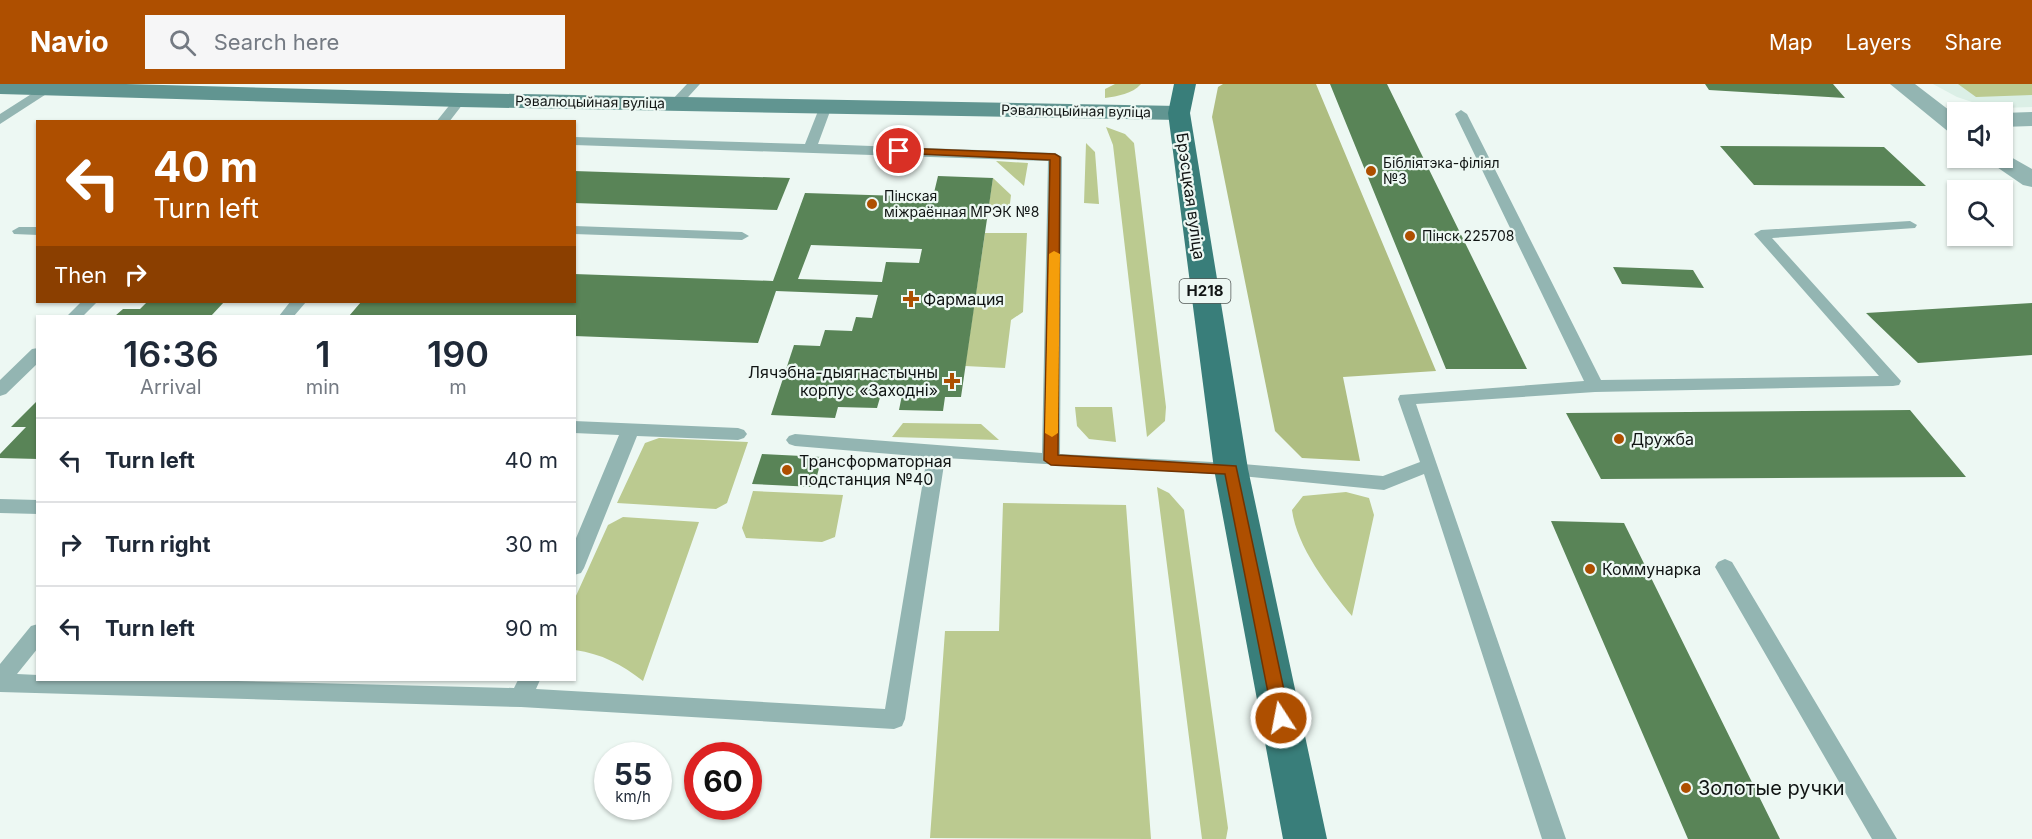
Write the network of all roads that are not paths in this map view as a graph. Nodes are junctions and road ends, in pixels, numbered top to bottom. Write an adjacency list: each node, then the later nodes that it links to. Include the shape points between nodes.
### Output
1 (694, 84): 8 (lane)
2 (1185, 84): 10 (main road, Брэсцкая вуліца / Н218)
3 (1901, 84): 12 (street)
4 (0, 87): 6 (street, Рэвалюцыйная вуліца)
5 (156, 87): 6 (street, Рэвалюцыйная вуліца); 7 (street, Рэвалюцыйная вуліца)
6 (47, 88): 14 (lane)
7 (460, 100): 8 (street, Рэвалюцыйная вуліца); 15 (lane)
8 (675, 104): 9 (street, Рэвалюцыйная вуліца)
9 (826, 106): 10 (street, Рэвалюцыйная вуліца); 18 (lane)
10 (1179, 113): 40 (main road, Брэсцкая вуліца / Н218)
11 (1461, 114): 31 (lane)
12 (1947, 119)
13 (2032, 119): 16 (street)
14 (0, 120)
15 (444, 120)
16 (2013, 120)
17 (576, 141): 18 (lane)
18 (810, 148): 38 (lane, via 1055,157)
19 (2013, 167): 20 (street)
20 (2032, 180)
21 (1910, 225): 31 (lane, via 1761,234 1893,381)
22 (576, 230): 25 (lane)
23 (19, 231): 24 (lane)
24 (36, 231)
25 (742, 236)
26 (88, 303): 28 (lane)
27 (297, 303): 29 (lane)
28 (75, 315)
29 (287, 315)
30 (36, 355): 32 (lane)
31 (1595, 386): 39 (lane, via 1406,399)
32 (0, 390)
33 (576, 427): 34 (lane)
34 (631, 428): 35 (lane); 43 (lane)
35 (738, 434)
36 (795, 440): 37 (lane)
37 (937, 451): 38 (lane); 47 (lane, via 894,719)
38 (1051, 460): 40 (lane)
39 (1430, 465): 40 (lane, via 1384,483); 49 (lane)
40 (1231, 469): 48 (main road, Брэсцкая вуліца / Н218)
41 (0, 506): 42 (lane)
42 (36, 507)
43 (576, 563)
44 (1725, 567): 50 (lane)
45 (36, 635): 46 (lane)
46 (0, 682): 47 (lane)
47 (525, 689)
48 (1305, 839)
49 (1554, 839)
50 (1885, 839)

